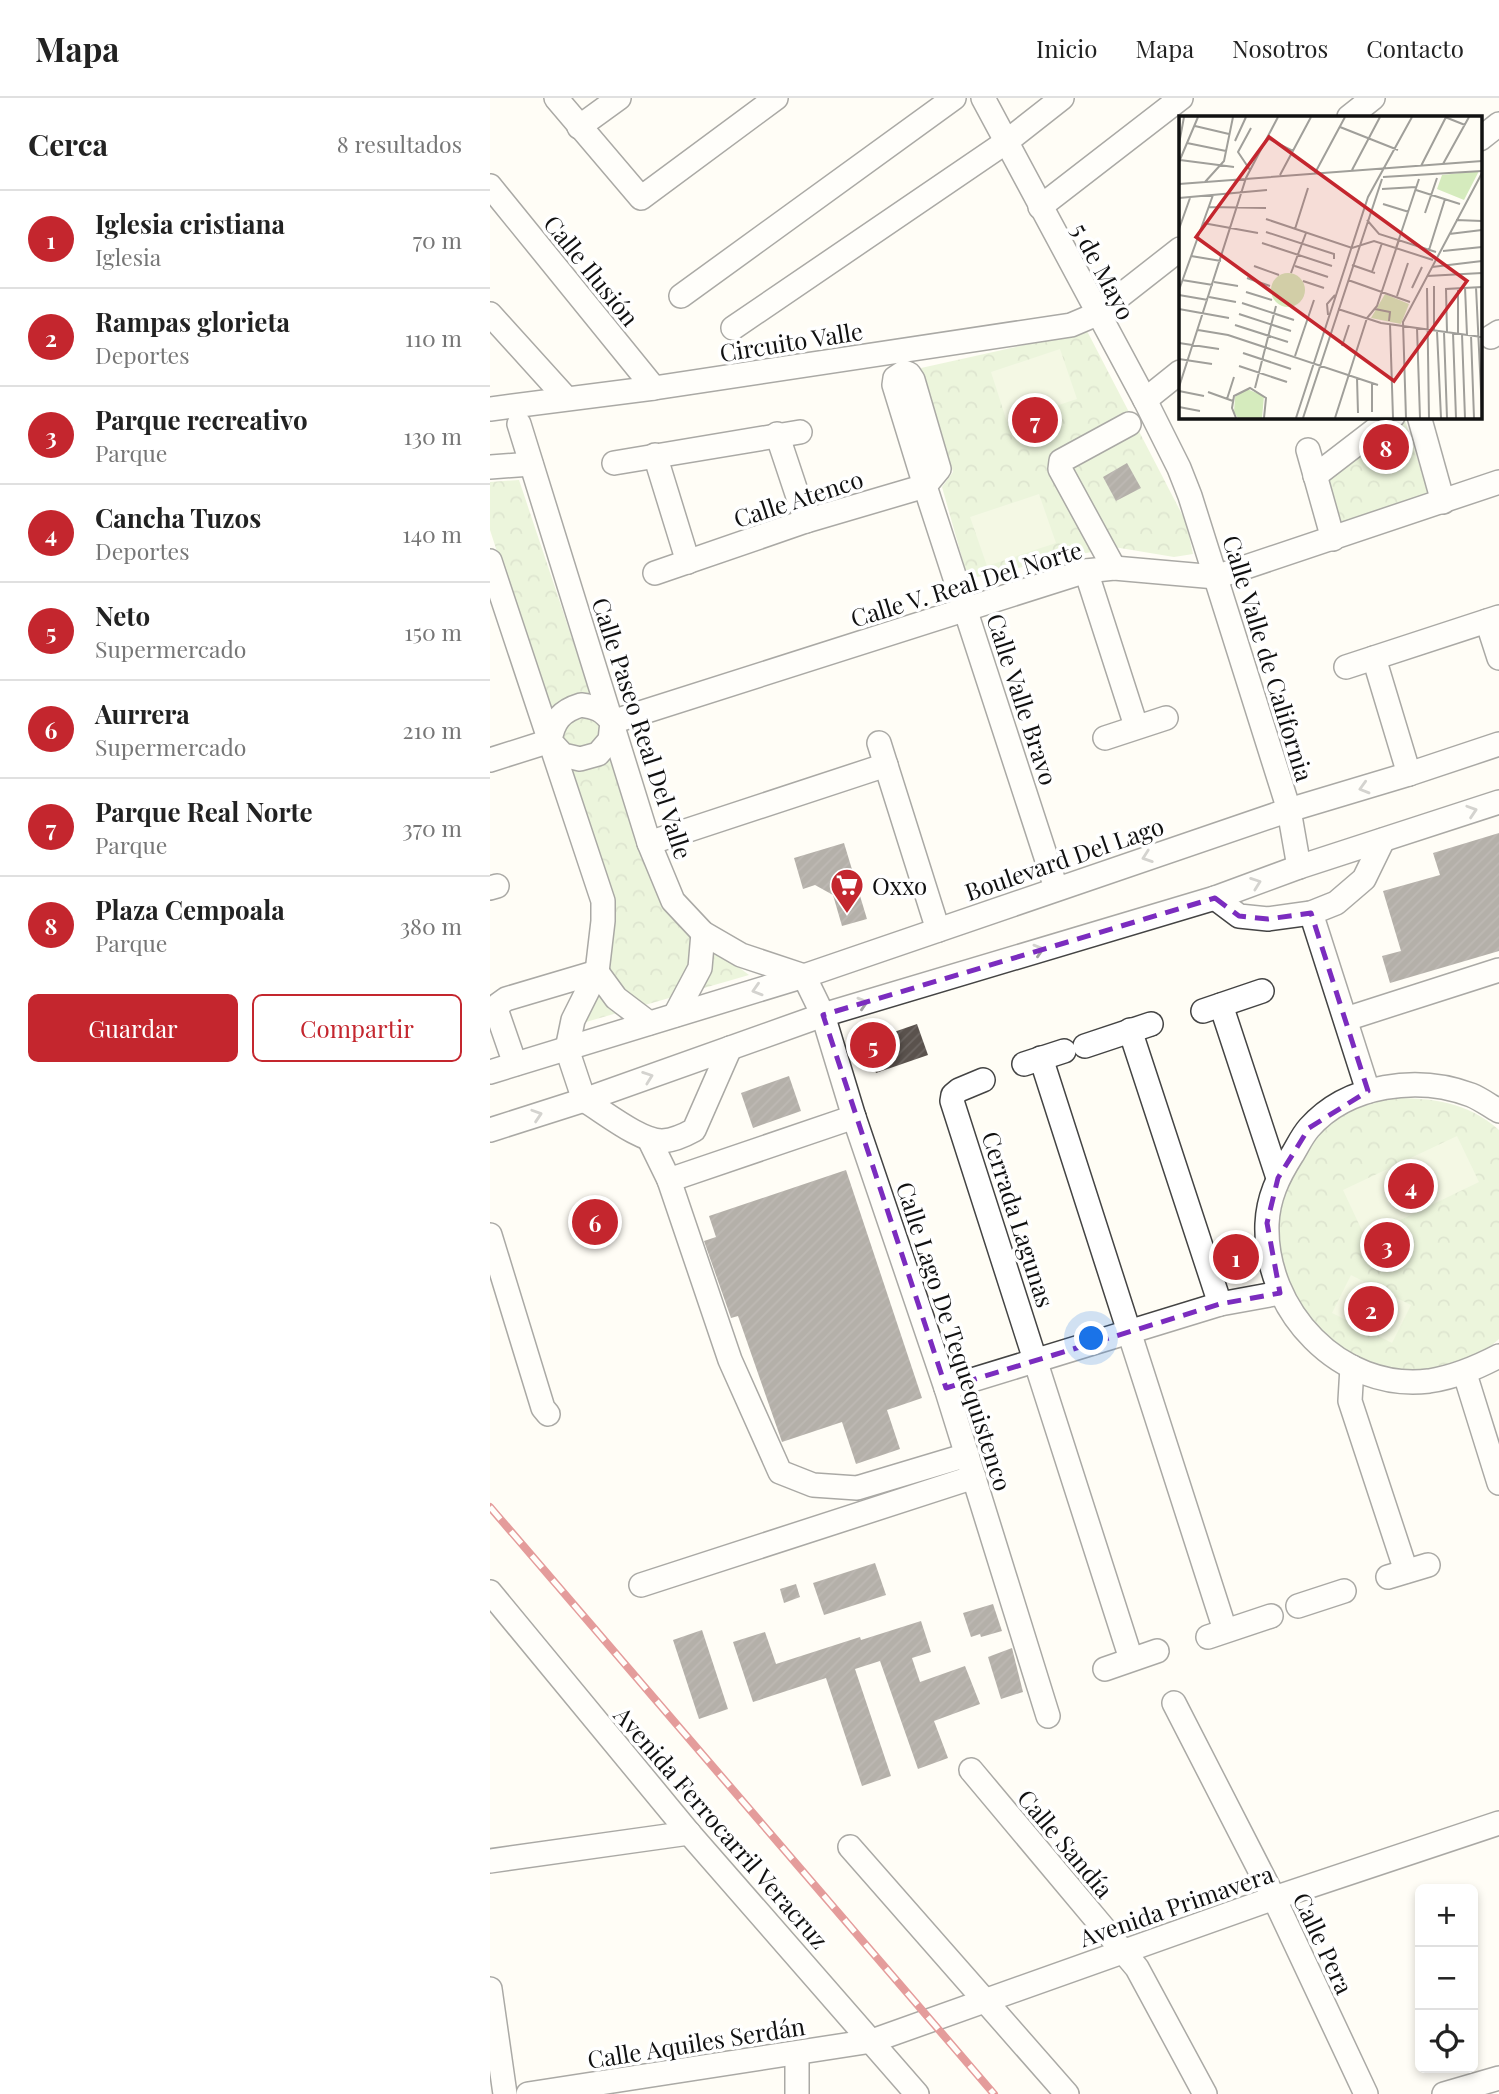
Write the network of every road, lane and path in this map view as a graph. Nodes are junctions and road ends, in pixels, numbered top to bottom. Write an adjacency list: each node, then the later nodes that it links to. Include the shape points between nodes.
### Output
1 (556, 98): 11 (street)
2 (619, 98): 11 (street)
3 (776, 98): 11 (street, via 641,198)
4 (954, 98): 17 (street)
5 (983, 98): 13 (street, 5 de Mayo)
6 (1062, 98): 13 (street)
7 (1181, 98): 15 (street)
8 (1373, 98): 9 (street)
9 (1350, 116)
10 (1499, 124): 12 (street)
11 (579, 127)
12 (1482, 137)
13 (1006, 142): 15 (street, 5 de Mayo); 20 (street)
14 (490, 186): 22 (street, Calle Ilusión)
15 (1040, 207): 19 (street, 5 de Mayo)
16 (1179, 251): 19 (street, Circuito Valle)
17 (681, 296)
18 (490, 314): 23 (street)
19 (1097, 314): 22 (street, Circuito Valle, via 1071,325); 24 (street, 5 de Mayo)
20 (733, 328)
21 (1179, 374): 24 (street)
22 (654, 388): 23 (street, Circuito Valle)
23 (566, 398): 25 (street, Circuito Valle)
24 (1145, 400): 35 (street, 5 de Mayo)
25 (490, 410)
26 (1390, 418): 36 (street)
27 (1420, 418): 39 (street)
28 (519, 424): 33 (street, Calle Paseo Real Del Valle)
29 (1129, 424): 44 (street, via 1061,461 1060,469)
30 (1308, 450): 36 (street)
31 (655, 455): 32 (street); 40 (street, via 789,433); 43 (street)
32 (614, 463)
33 (531, 464): 34 (street); 55 (street, Calle Paseo Real Del Valle)
34 (490, 467)
35 (1179, 468): 47 (street, Calle Valle de California)
36 (1315, 476): 41 (street)
37 (1499, 482): 39 (street, Calle V. Real Del Norte)
38 (925, 486): 40 (street, Calle Atenco); 48 (street, Calle Valle Bravo)
39 (1443, 502): 41 (street, Calle V. Real Del Norte)
40 (806, 521): 43 (street, Calle Atenco)
41 (1333, 540): 47 (street, Calle V. Real Del Norte)
42 (490, 561): 50 (street)
43 (688, 562): 46 (street, Calle Atenco)
44 (1114, 568): 45 (street, Calle V. Real Del Norte); 47 (street, Calle V. Real Del Norte)
45 (1086, 571): 48 (street, Calle V. Real Del Norte); 56 (street)
46 (655, 573)
47 (1216, 577): 65 (street, Calle Valle de California)
48 (966, 608): 55 (street, Calle V. Real Del Norte); 69 (street, Calle Valle Bravo)
49 (1493, 619): 51 (street); 52 (street)
50 (500, 620): 58 (street)
51 (1374, 658): 53 (street); 63 (street)
52 (1499, 658)
53 (1346, 667)
54 (1166, 718): 56 (street)
55 (612, 722): 58 (street, via 605,712 581,705 558,717); 58 (street, via 610,740 598,754 580,759 563,755); 67 (street, Calle Paseo Real Del Valle)
56 (1136, 726): 57 (street)
57 (1105, 738)
58 (550, 741): 61 (street); 75 (street, via 603,901)
59 (879, 743): 62 (street)
60 (1499, 744): 63 (street, Boulevard Del Lago)
61 (490, 760)
62 (886, 765): 67 (street); 72 (street)
63 (1409, 774): 65 (street, Boulevard Del Lago, one-way to 65)
64 (1499, 802): 66 (street, one-way to 64)
65 (1289, 810): 68 (street, Calle Valle de California); 69 (street, Boulevard Del Lago, one-way to 69)
66 (1383, 840): 68 (street); 71 (street, via 1364,878 1336,903)
67 (649, 843): 73 (street, Calle Paseo Real Del Valle, via 673,901)
68 (1299, 867): 70 (street, one-way to 68)
69 (1056, 888): 72 (street, Boulevard Del Lago)
70 (1215, 898): 71 (street, via 1239,916 1268,919); 79 (street, one-way to 70)
71 (1311, 913): 80 (street)
72 (938, 929): 76 (street, Boulevard Del Lago)
73 (703, 933): 76 (street, Calle Paseo Real Del Valle, via 741,955); 78 (street, via 700,968)
74 (1499, 970): 80 (street)
75 (597, 972): 81 (street, via 616,998); 83 (street, via 573,1020); 84 (street, via 499,1004 497,1012)
76 (804, 976): 78 (street, Boulevard Del Lago, one-way to 78); 79 (street, Calle Lago De Tequequistenco)
77 (1262, 991): 94 (street, via 1212,1008)
78 (675, 1015): 81 (street, Boulevard Del Lago)
79 (823, 1015): 82 (street); 90 (street, Calle Lago De Tequequistenco)
80 (1346, 1019): 87 (street)
81 (649, 1023): 83 (street, Boulevard Del Lago)
82 (730, 1048): 88 (street, one-way to 82); 92 (street)
83 (566, 1049): 84 (street, Boulevard Del Lago); 88 (street)
84 (515, 1064): 85 (street, Boulevard Del Lago)
85 (490, 1072)
86 (983, 1080): 101 (street, Cerrada Lagunas, via 959,1090 952,1101)
87 (1368, 1091): 89 (street, via 1403,1084 1438,1086 1472,1096); 94 (street, via 1336,1106 1309,1128)
88 (584, 1100): 91 (street, one-way to 88); 93 (street)
89 (1499, 1111)
90 (855, 1117): 95 (street); 104 (street, Calle Lago De Tequequistenco)
91 (490, 1130)
92 (694, 1130): 93 (street, via 663,1141); 95 (street, via 685,1158)
93 (649, 1139): 95 (street)
94 (1278, 1178): 97 (street, via 1267,1223 1269,1259)
95 (669, 1180): 106 (street, via 730,1360 780,1472 813,1485 857,1488)
96 (491, 1238): 105 (street)
97 (1280, 1293): 98 (street); 102 (street, via 1298,1323 1322,1349)
98 (1220, 1304): 99 (street); 99 (street, via 1141,1027 1033,1061)
99 (1128, 1332): 101 (street); 113 (street, via 1217,1634)
100 (1499, 1356): 103 (street)
101 (1037, 1360): 104 (street); 115 (street, Cerrada Lagunas)
102 (1352, 1367): 103 (street, via 1389,1379 1427,1381); 108 (street, via 1350,1401)
103 (1465, 1374): 107 (street)
104 (946, 1388): 106 (street, Calle Lago De Tequequistenco)
105 (548, 1414)
106 (970, 1466): 109 (street); 118 (street, Calle Lago De Tequequistenco)
107 (1499, 1483)
108 (1408, 1571)
109 (641, 1585)
110 (1344, 1591): 112 (street)
111 (494, 1602): 121 (street, Avenida Ferrocarril Veracruz)
112 (1298, 1606)
113 (1271, 1616)
114 (1157, 1651): 115 (street)
115 (1131, 1659): 116 (street)
116 (1105, 1669)
117 (1174, 1703): 124 (street, Calle Pera)
118 (1048, 1716)
119 (971, 1770): 125 (street, Calle Sandía)
120 (1499, 1824): 124 (street, Avenida Primavera)
121 (689, 1833): 123 (street); 128 (street, Avenida Ferrocarril Veracruz)
122 (850, 1847): 127 (street)
123 (490, 1861)
124 (1274, 1898): 125 (street, Avenida Primavera); 137 (street, Calle Pera)
125 (1122, 1951): 127 (street, Avenida Primavera); 136 (street, Calle Sandía, via 1137,1968)
126 (490, 1989): 131 (street)
127 (985, 1999): 128 (street, Avenida Primavera); 135 (street)
128 (872, 2041): 129 (street, Calle Aquiles Serdán); 134 (street, Avenida Ferrocarril Veracruz)
129 (797, 2054): 132 (street, Calle Aquiles Serdán); 133 (street)
130 (1499, 2078): 138 (street)
131 (505, 2094)
132 (528, 2094)
133 (797, 2094)
134 (917, 2094)
135 (1066, 2094)
136 (1205, 2094)
137 (1366, 2094)
138 (1444, 2094)

